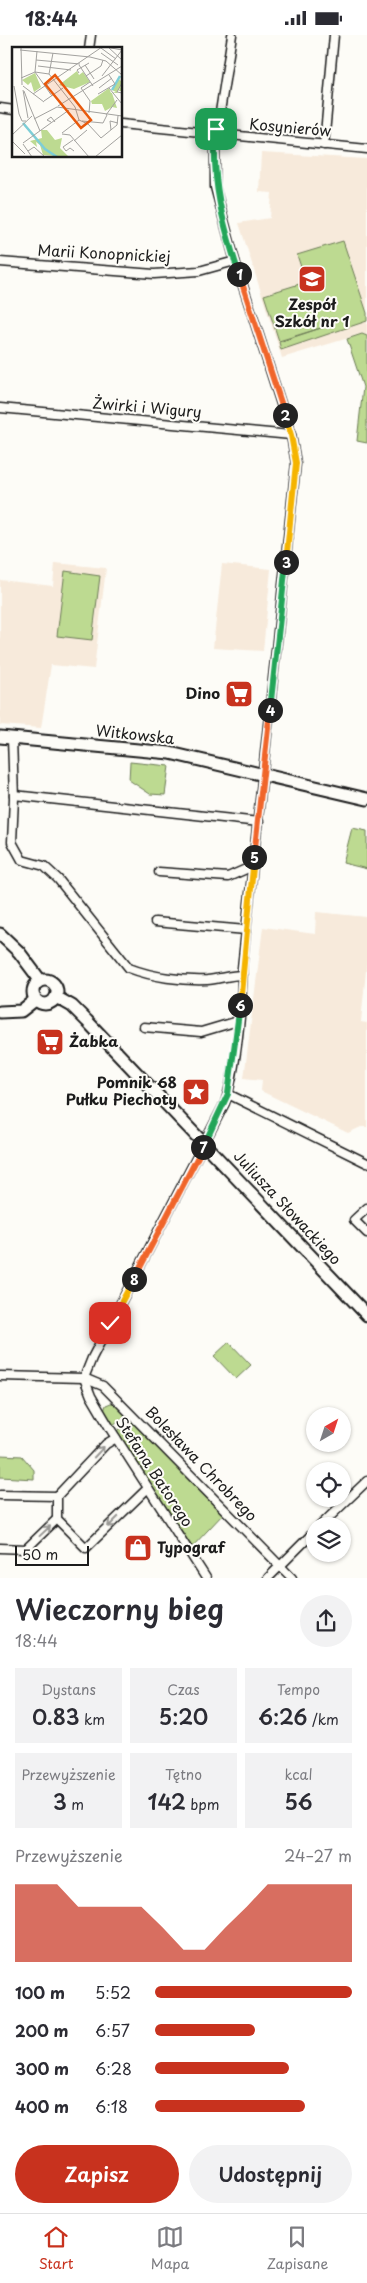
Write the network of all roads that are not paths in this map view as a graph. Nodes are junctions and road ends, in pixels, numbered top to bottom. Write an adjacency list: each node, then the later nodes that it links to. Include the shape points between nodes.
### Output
1 (232, 35): 4 (street)
2 (334, 35): 5 (street)
3 (122, 124): 4 (street, Kosynierów)
4 (216, 135): 5 (street, Kosynierów); 8 (street, via 215,187)
5 (324, 145): 6 (street, Kosynierów)
6 (367, 149)
7 (0, 261): 8 (street, Marii Konopnickiej, via 154,274 199,271)
8 (235, 261): 10 (street)
9 (0, 409): 10 (street, Żwirki i Wigury)
10 (291, 435): 13 (street, via 296,463)
11 (0, 737): 12 (street, Witkowska)
12 (12, 738): 13 (street, Witkowska, via 170,753); 14 (street)
13 (264, 775): 15 (street, Witkowska); 16 (street)
14 (14, 795): 16 (street); 22 (street, via 12,842 16,852 22,860 44,866 58,879 129,968 146,974 204,980)
15 (367, 799)
16 (259, 821): 17 (street)
17 (253, 866): 18 (street, via 228,877); 20 (street)
18 (159, 872)
19 (155, 922): 20 (street)
20 (246, 930): 22 (street)
21 (0, 934): 23 (street, via 19,952)
22 (242, 975): 27 (street)
23 (40, 980): 24 (street, via 48,979 54,983 58,990); 25 (street, via 33,989)
24 (56, 997): 25 (street, via 47,1004); 30 (street, Juliusza Słowackiego, via 72,1006)
25 (35, 1000): 26 (street, via 21,1011)
26 (0, 1012)
27 (238, 1021): 28 (street, via 201,1032); 29 (street)
28 (144, 1027)
29 (228, 1094): 30 (street); 31 (street)
30 (205, 1144): 34 (street, Juliusza Słowackiego); 36 (street)
31 (367, 1163)
32 (367, 1208): 33 (street, via 354,1220)
33 (367, 1233)
34 (367, 1315)
35 (0, 1376): 36 (street)
36 (84, 1378): 37 (street, Stefana Batorego); 46 (street, Bolesława Chrobrego, via 103,1386 129,1410)
37 (116, 1438): 39 (street, Stefana Batorego); 41 (street, one-way to 37, via 106,1444)
38 (367, 1481): 42 (street)
39 (148, 1488): 43 (street, one-way to 43, via 86,1548); 47 (street, Stefana Batorego)
40 (0, 1495): 41 (street)
41 (57, 1497): 43 (street)
42 (329, 1517)
43 (57, 1519): 45 (street, one-way to 43, via 26,1549)
44 (306, 1540): 46 (street)
45 (0, 1548)
46 (280, 1566): 48 (street); 49 (street, Bolesława Chrobrego)
47 (206, 1578)
48 (268, 1578)
49 (292, 1578)

